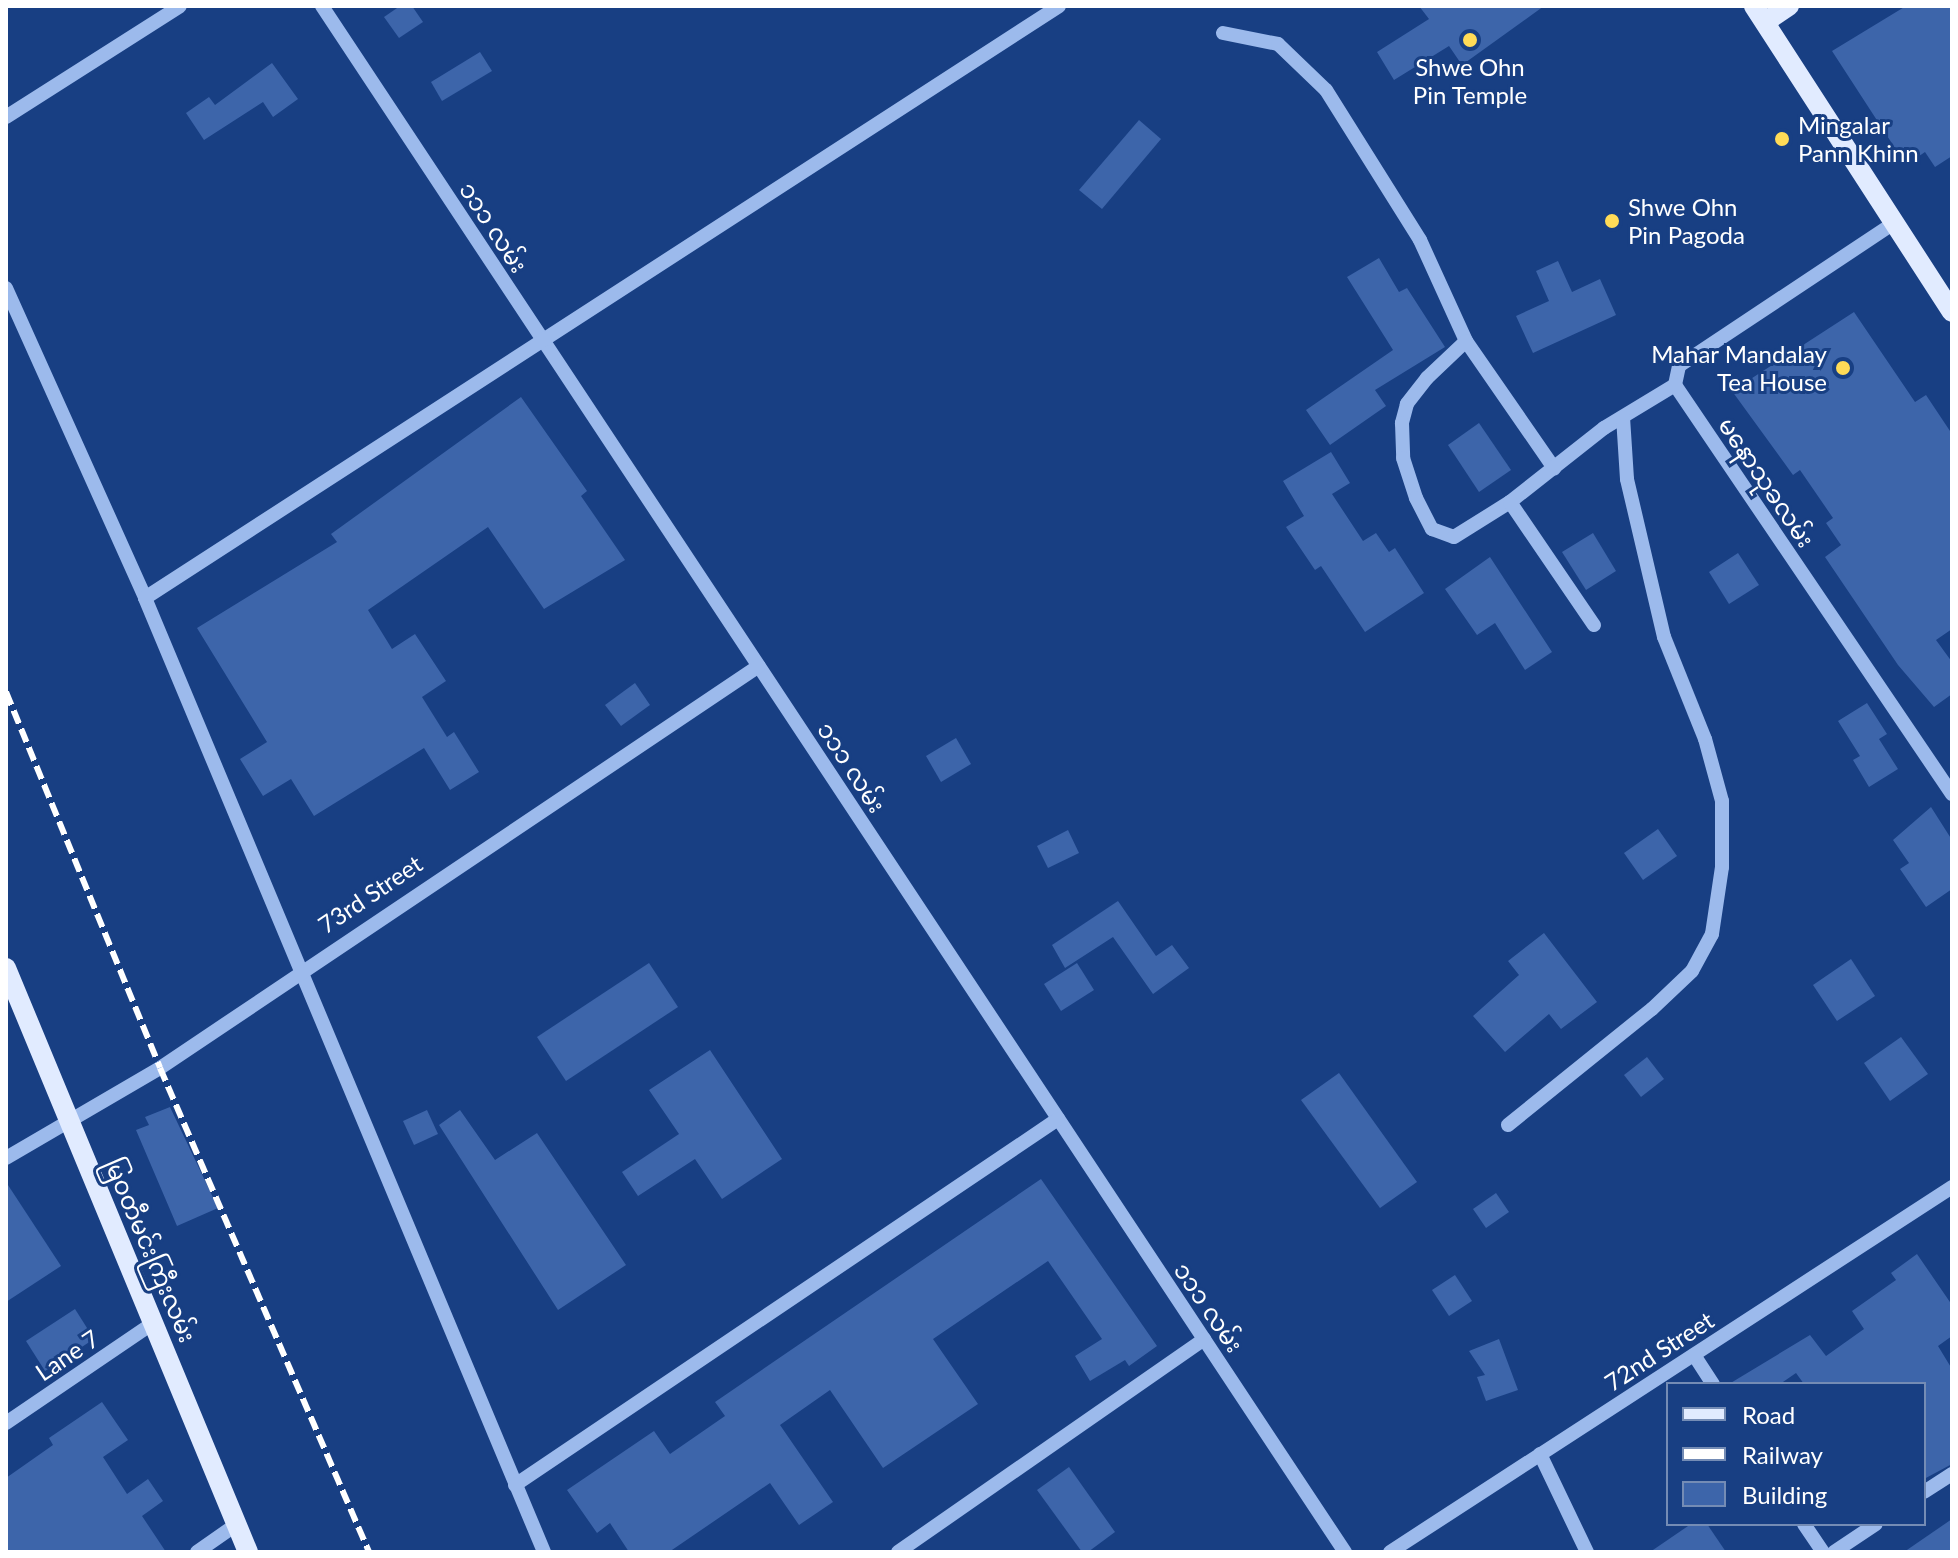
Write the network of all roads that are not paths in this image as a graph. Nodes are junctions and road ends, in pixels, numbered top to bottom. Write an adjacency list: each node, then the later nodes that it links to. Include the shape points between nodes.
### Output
1 (180, 6): 7 (street)
2 (322, 6): 11 (street, ၁၁၁ လမ်း)
3 (1059, 6): 11 (street)
4 (1789, 6): 5 (main road)
5 (1760, 14): 8 (main road)
6 (1223, 33): 12 (street, via 1278,44 1326,90 1420,240)
7 (6, 117)
8 (1894, 223): 10 (main road); 13 (street, via 1679,366)
9 (6, 288): 17 (street)
10 (1952, 312)
11 (543, 340): 17 (street); 19 (street, ၁၁၁ လမ်း)
12 (1466, 341): 15 (street); 16 (street, via 1407,404 1403,458 1416,498 1432,529 1442,535 1454,537)
13 (1675, 385): 14 (street); 20 (street, မနောသုခလမ်း)
14 (1623, 417): 15 (street); 25 (street, via 1627,479 1664,637 1705,739 1722,801 1722,867 1712,934 1692,971 1652,1009)
15 (1554, 468): 16 (street)
16 (1510, 502): 18 (street)
17 (145, 598): 22 (street)
18 (1594, 625)
19 (759, 666): 22 (street, 73rd Street); 24 (street, ၁၁၁ လမ်း)
20 (1952, 794)
21 (6, 968): 23 (main road, မြဝတီမင်းကြီးလမ်း)
22 (301, 972): 23 (street, 73rd Street, via 160,1068); 35 (street)
23 (68, 1118): 26 (street, 73rd Street); 28 (main road, မြဝတီမင်းကြီးလမ်း)
24 (1058, 1119): 29 (street, ၁၁၁ လမ်း); 35 (street)
25 (1508, 1125)
26 (6, 1158)
27 (1952, 1187): 30 (street, 72nd Street)
28 (153, 1323): 32 (street, Lane 7); 37 (main road, မြဝတီမင်းကြီးလမ်း)
29 (1204, 1339): 43 (street); 44 (street, ၁၁၁ လမ်း)
30 (1694, 1355): 31 (street); 33 (street, 72nd Street)
31 (1712, 1382)
32 (6, 1423)
33 (1540, 1454): 45 (street, 72nd Street); 46 (street)
34 (1952, 1474): 36 (street)
35 (515, 1485): 42 (street)
36 (1926, 1491)
37 (237, 1524): 40 (street); 41 (main road, မြဝတီမင်းကြီးလမ်း)
38 (1805, 1526): 47 (street)
39 (1873, 1526): 48 (street)
40 (197, 1552)
41 (248, 1552)
42 (544, 1552)
43 (898, 1552)
44 (1345, 1552)
45 (1390, 1552)
46 (1587, 1552)
47 (1823, 1552)
48 (1834, 1552)

